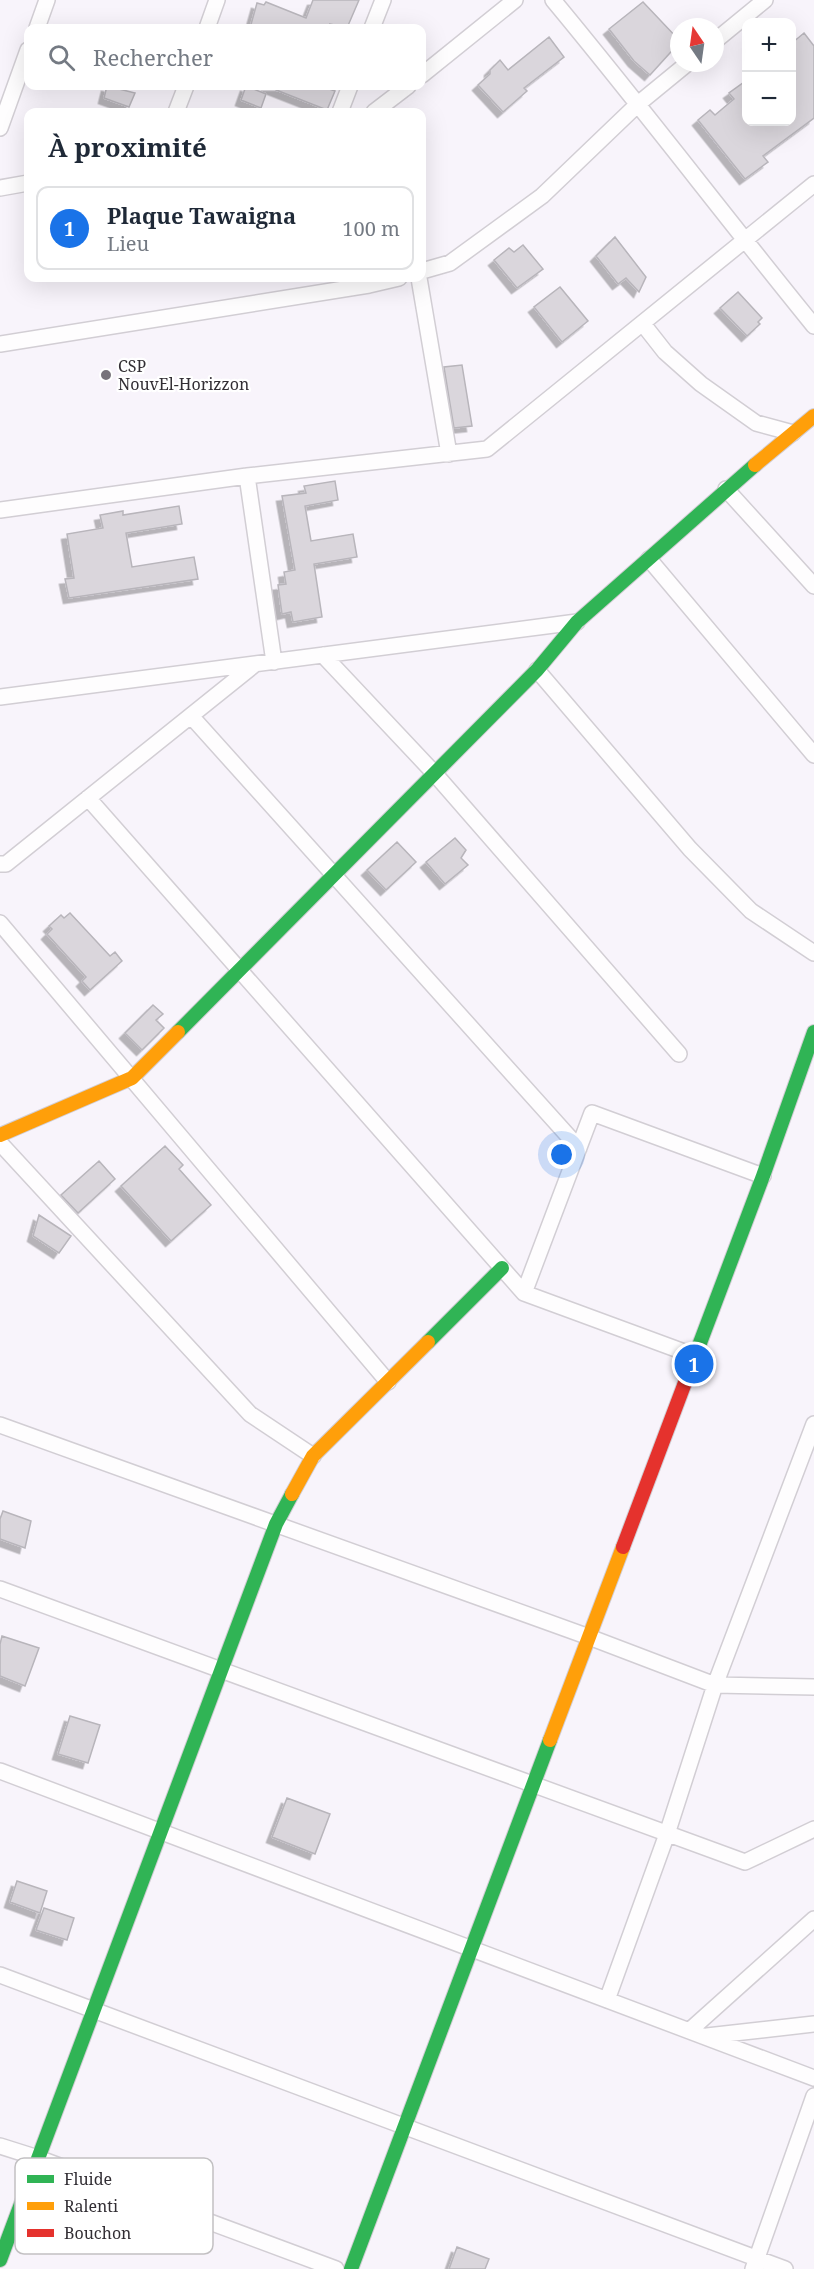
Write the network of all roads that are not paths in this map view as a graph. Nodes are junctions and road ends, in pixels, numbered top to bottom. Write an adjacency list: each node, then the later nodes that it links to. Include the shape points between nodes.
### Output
1 (47, 0): 7 (street)
2 (217, 0): 8 (street)
3 (383, 0): 9 (street)
4 (515, 0): 12 (street)
5 (553, 0): 17 (street)
6 (765, 0): 10 (street)
7 (38, 24)
8 (208, 24)
9 (374, 24)
10 (724, 34)
11 (24, 61): 21 (street)
12 (426, 72)
13 (677, 72): 17 (street)
14 (184, 90): 18 (street)
15 (349, 90): 19 (street)
16 (403, 90): 20 (street)
17 (638, 104): 25 (street); 26 (street, via 542,196 450,263)
18 (178, 108)
19 (342, 108)
20 (379, 108)
21 (0, 128)
22 (24, 184): 24 (street)
23 (814, 184): 25 (street)
24 (0, 188)
25 (745, 242): 29 (street); 30 (street)
26 (426, 270)
27 (362, 282): 31 (street)
28 (420, 282): 34 (street)
29 (643, 324): 33 (street, via 665,352 701,384 756,423); 34 (street, via 487,449)
30 (814, 326)
31 (0, 344)
32 (812, 420): 33 (street)
33 (793, 433): 36 (street)
34 (449, 454): 35 (street)
35 (247, 476): 37 (street); 42 (street)
36 (726, 489): 38 (street); 39 (street)
37 (0, 510)
38 (649, 559): 40 (street); 47 (street)
39 (814, 586)
40 (577, 622): 41 (street); 44 (street)
41 (323, 655): 42 (street); 48 (street)
42 (274, 662): 43 (street)
43 (256, 664): 45 (street); 46 (street)
44 (537, 670): 48 (street); 53 (street, via 690,849 751,911)
45 (0, 698)
46 (191, 716): 49 (street); 51 (street)
47 (814, 755)
48 (435, 774): 51 (street); 56 (street)
49 (88, 798): 50 (street, via 6,864); 54 (street)
50 (0, 864)
51 (334, 877): 54 (street); 60 (street)
52 (0, 922): 57 (street)
53 (814, 952)
54 (240, 971): 57 (street); 62 (street)
55 (814, 1032): 61 (street)
56 (679, 1054)
57 (132, 1078): 58 (street); 65 (street)
58 (0, 1135)
59 (0, 1143): 68 (street, via 250,1414)
60 (579, 1148): 61 (street, via 592,1113); 63 (street)
61 (763, 1176): 64 (street)
62 (502, 1268): 63 (street); 65 (street)
63 (524, 1293): 64 (street)
64 (695, 1356): 71 (street)
65 (388, 1382): 68 (street)
66 (814, 1424): 73 (street)
67 (0, 1425): 69 (street)
68 (313, 1456): 69 (street)
69 (276, 1524): 71 (street); 72 (street)
70 (0, 1589): 72 (street)
71 (589, 1637): 73 (street); 76 (street)
72 (221, 1670): 76 (street); 78 (street)
73 (715, 1685): 74 (street); 79 (street)
74 (814, 1687)
75 (0, 1771): 78 (street)
76 (534, 1785): 79 (street); 81 (street)
77 (814, 1829): 79 (street, via 745,1862)
78 (161, 1832): 81 (street); 84 (street)
79 (667, 1834): 83 (street)
80 (814, 1919): 86 (street)
81 (472, 1949): 83 (street); 89 (street)
82 (0, 1975): 84 (street)
83 (607, 2000): 86 (street)
84 (94, 2010): 89 (street); 91 (street)
85 (814, 2024): 86 (street)
86 (696, 2033): 87 (street)
87 (814, 2078)
88 (814, 2096): 95 (street)
89 (405, 2127): 95 (street); 97 (street)
90 (0, 2146): 91 (street)
91 (38, 2158)
92 (15, 2220): 94 (street)
93 (213, 2223): 96 (street)
94 (0, 2260)
95 (755, 2264): 98 (street)
96 (336, 2269)
97 (351, 2269)
98 (785, 2269)

